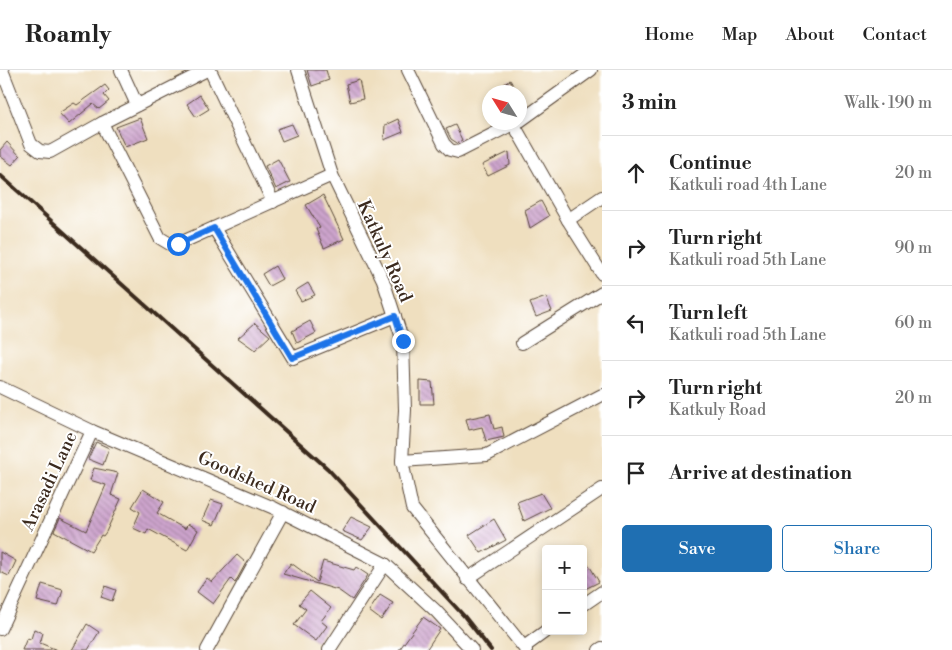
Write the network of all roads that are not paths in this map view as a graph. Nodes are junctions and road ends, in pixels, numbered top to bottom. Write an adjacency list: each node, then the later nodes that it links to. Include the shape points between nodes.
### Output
1 (2, 70): 9 (street, via 31,144 40,151 50,152)
2 (121, 70): 7 (street)
3 (209, 70): 7 (street); 14 (street)
4 (298, 70): 12 (street, Katkuly Road)
5 (408, 70): 10 (street, via 444,144 450,150 458,152)
6 (591, 70): 8 (street)
7 (137, 105): 9 (street)
8 (527, 116)
9 (102, 123): 16 (street, via 160,238 170,244 178,244)
10 (503, 130)
11 (521, 130): 15 (street)
12 (332, 175): 14 (street); 19 (street, Katkuly Road, via 383,280)
13 (602, 197): 15 (street)
14 (273, 202): 16 (street)
15 (568, 220): 17 (street)
16 (214, 228): 19 (street, via 292,358)
17 (602, 274)
18 (602, 293): 20 (street)
19 (395, 316): 24 (street, Katkuly Road, via 403,341 406,410)
20 (522, 343)
21 (0, 387): 23 (street, Goodshed Road)
22 (602, 395): 24 (street, via 487,454)
23 (92, 430): 26 (street, Goodshed Road); 31 (street, Arasadi Lane)
24 (402, 461): 28 (street, Katkuly Road, via 412,508)
25 (602, 489): 28 (street)
26 (283, 512): 27 (street, Goodshed Road); 34 (street)
27 (385, 564): 35 (street); 36 (street, Goodshed Road, via 436,610)
28 (467, 579): 33 (street, Katkuly Road)
29 (602, 592): 30 (street)
30 (587, 602)
31 (0, 629)
32 (542, 634): 33 (street)
33 (525, 648)
34 (207, 650)
35 (329, 650)
36 (472, 650)

